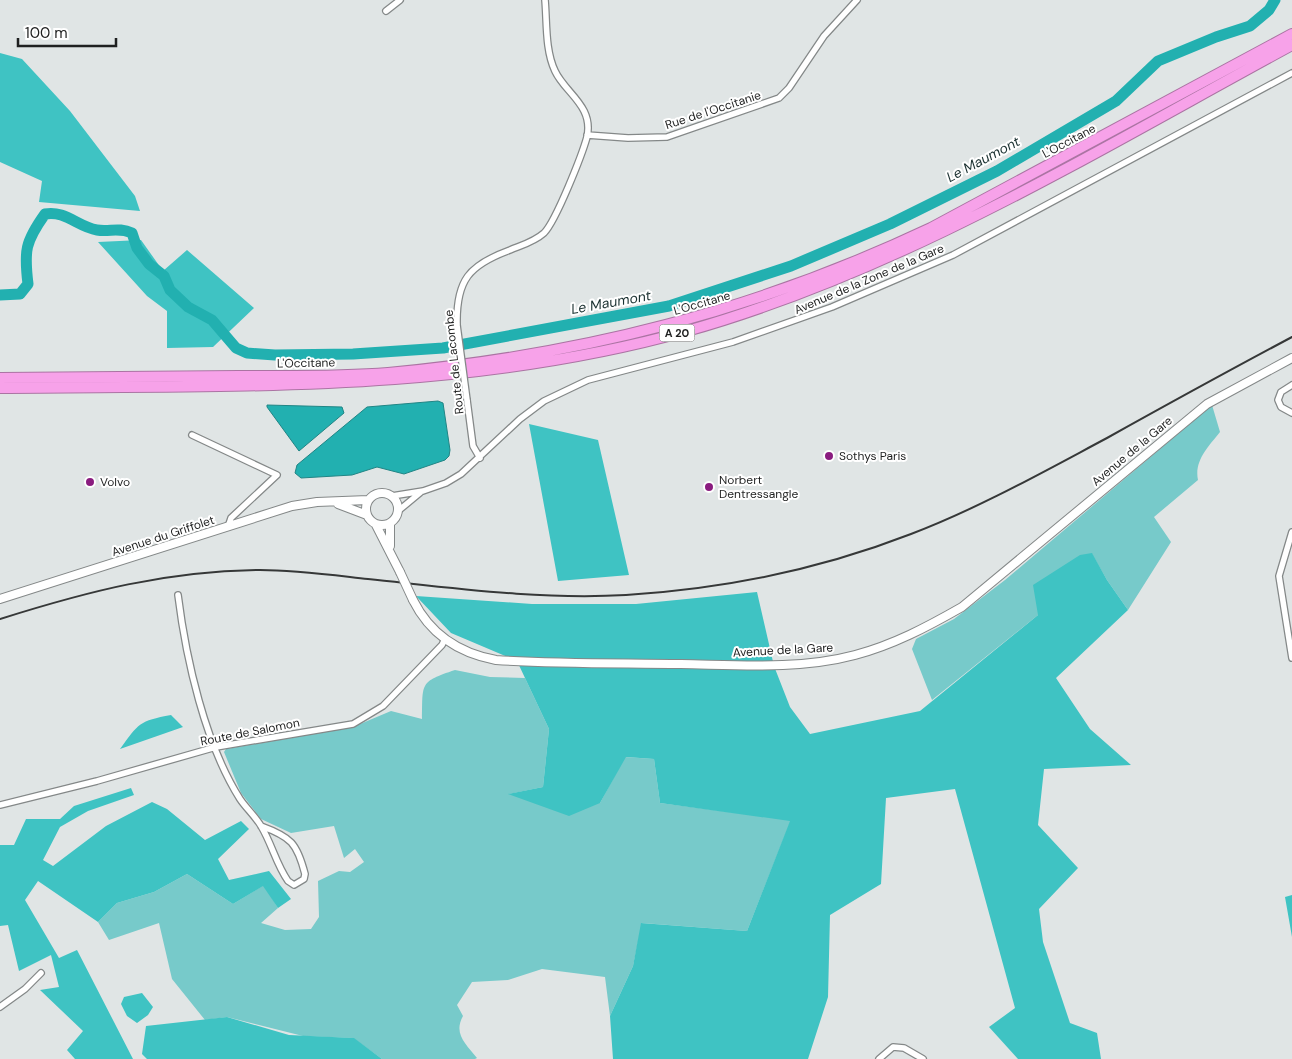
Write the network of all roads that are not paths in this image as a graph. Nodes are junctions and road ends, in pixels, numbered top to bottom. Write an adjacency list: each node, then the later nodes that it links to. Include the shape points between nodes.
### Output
1 (400, 0): 4 (street)
2 (545, 0): 8 (street, via 550,56 555,72 578,99)
3 (857, 0): 8 (street, Rue de l'Occitanie, via 824,36 779,98 667,137)
4 (386, 11)
5 (1292, 34): 10 (highway, L'Occitane / A 20, via 931,228 870,257 684,322 554,351 386,373)
6 (1292, 45): 12 (highway, L'Occitane / A 20, via 949,230 812,290 678,333 531,365 404,380 340,384)
7 (1292, 73): 15 (street, Avenue de la Zone de la Gare, via 953,255 832,307 733,342 588,380 544,401 520,419)
8 (587, 135): 15 (street, Route de Lacombe, bridge, via 553,222 537,239 492,256 474,268 458,295 457,325 473,446)
9 (1292, 358): 29 (street, Avenue de la Gare, via 1207,404 962,607 885,646 821,662 759,665 596,663 496,660 466,653)
10 (0, 378)
11 (1292, 385): 13 (street, via 1281,392 1278,400 1282,408)
12 (0, 388)
13 (1292, 413)
14 (192, 435): 24 (street, via 277,476 231,518)
15 (480, 458): 16 (street, Avenue de la Zone de la Gare, via 446,483)
16 (423, 491): 17 (street, Avenue de la Zone de la Gare); 20 (street, Avenue de la Zone de la Gare)
17 (392, 496): 18 (street, via 376,494); 20 (street)
18 (368, 500): 19 (street, Avenue du Griffolet); 21 (street)
19 (333, 503): 21 (street); 24 (street, Avenue du Griffolet, via 292,506)
20 (398, 511): 23 (street)
21 (367, 515): 22 (street)
22 (376, 524): 23 (street); 26 (street, Avenue de la Gare)
23 (390, 524): 26 (street)
24 (228, 527): 28 (street, Avenue du Griffolet)
25 (1292, 532): 30 (street, via 1279,576)
26 (390, 550): 29 (street, Avenue de la Gare, bridge, via 413,600 430,626)
27 (178, 595): 31 (street, via 184,642 203,714)
28 (0, 598)
29 (445, 639): 31 (street, Route de Salomon, via 383,706 353,724)
30 (1292, 658)
31 (216, 747): 32 (street, Route de Salomon); 33 (street, via 240,799)
32 (0, 806)
33 (261, 826): 33 (street, via 288,881 298,884 305,874 294,844 282,833)
34 (41, 973): 35 (street)
35 (0, 1006)
36 (879, 1059): 37 (street, via 892,1047 904,1048)
37 (923, 1059)

